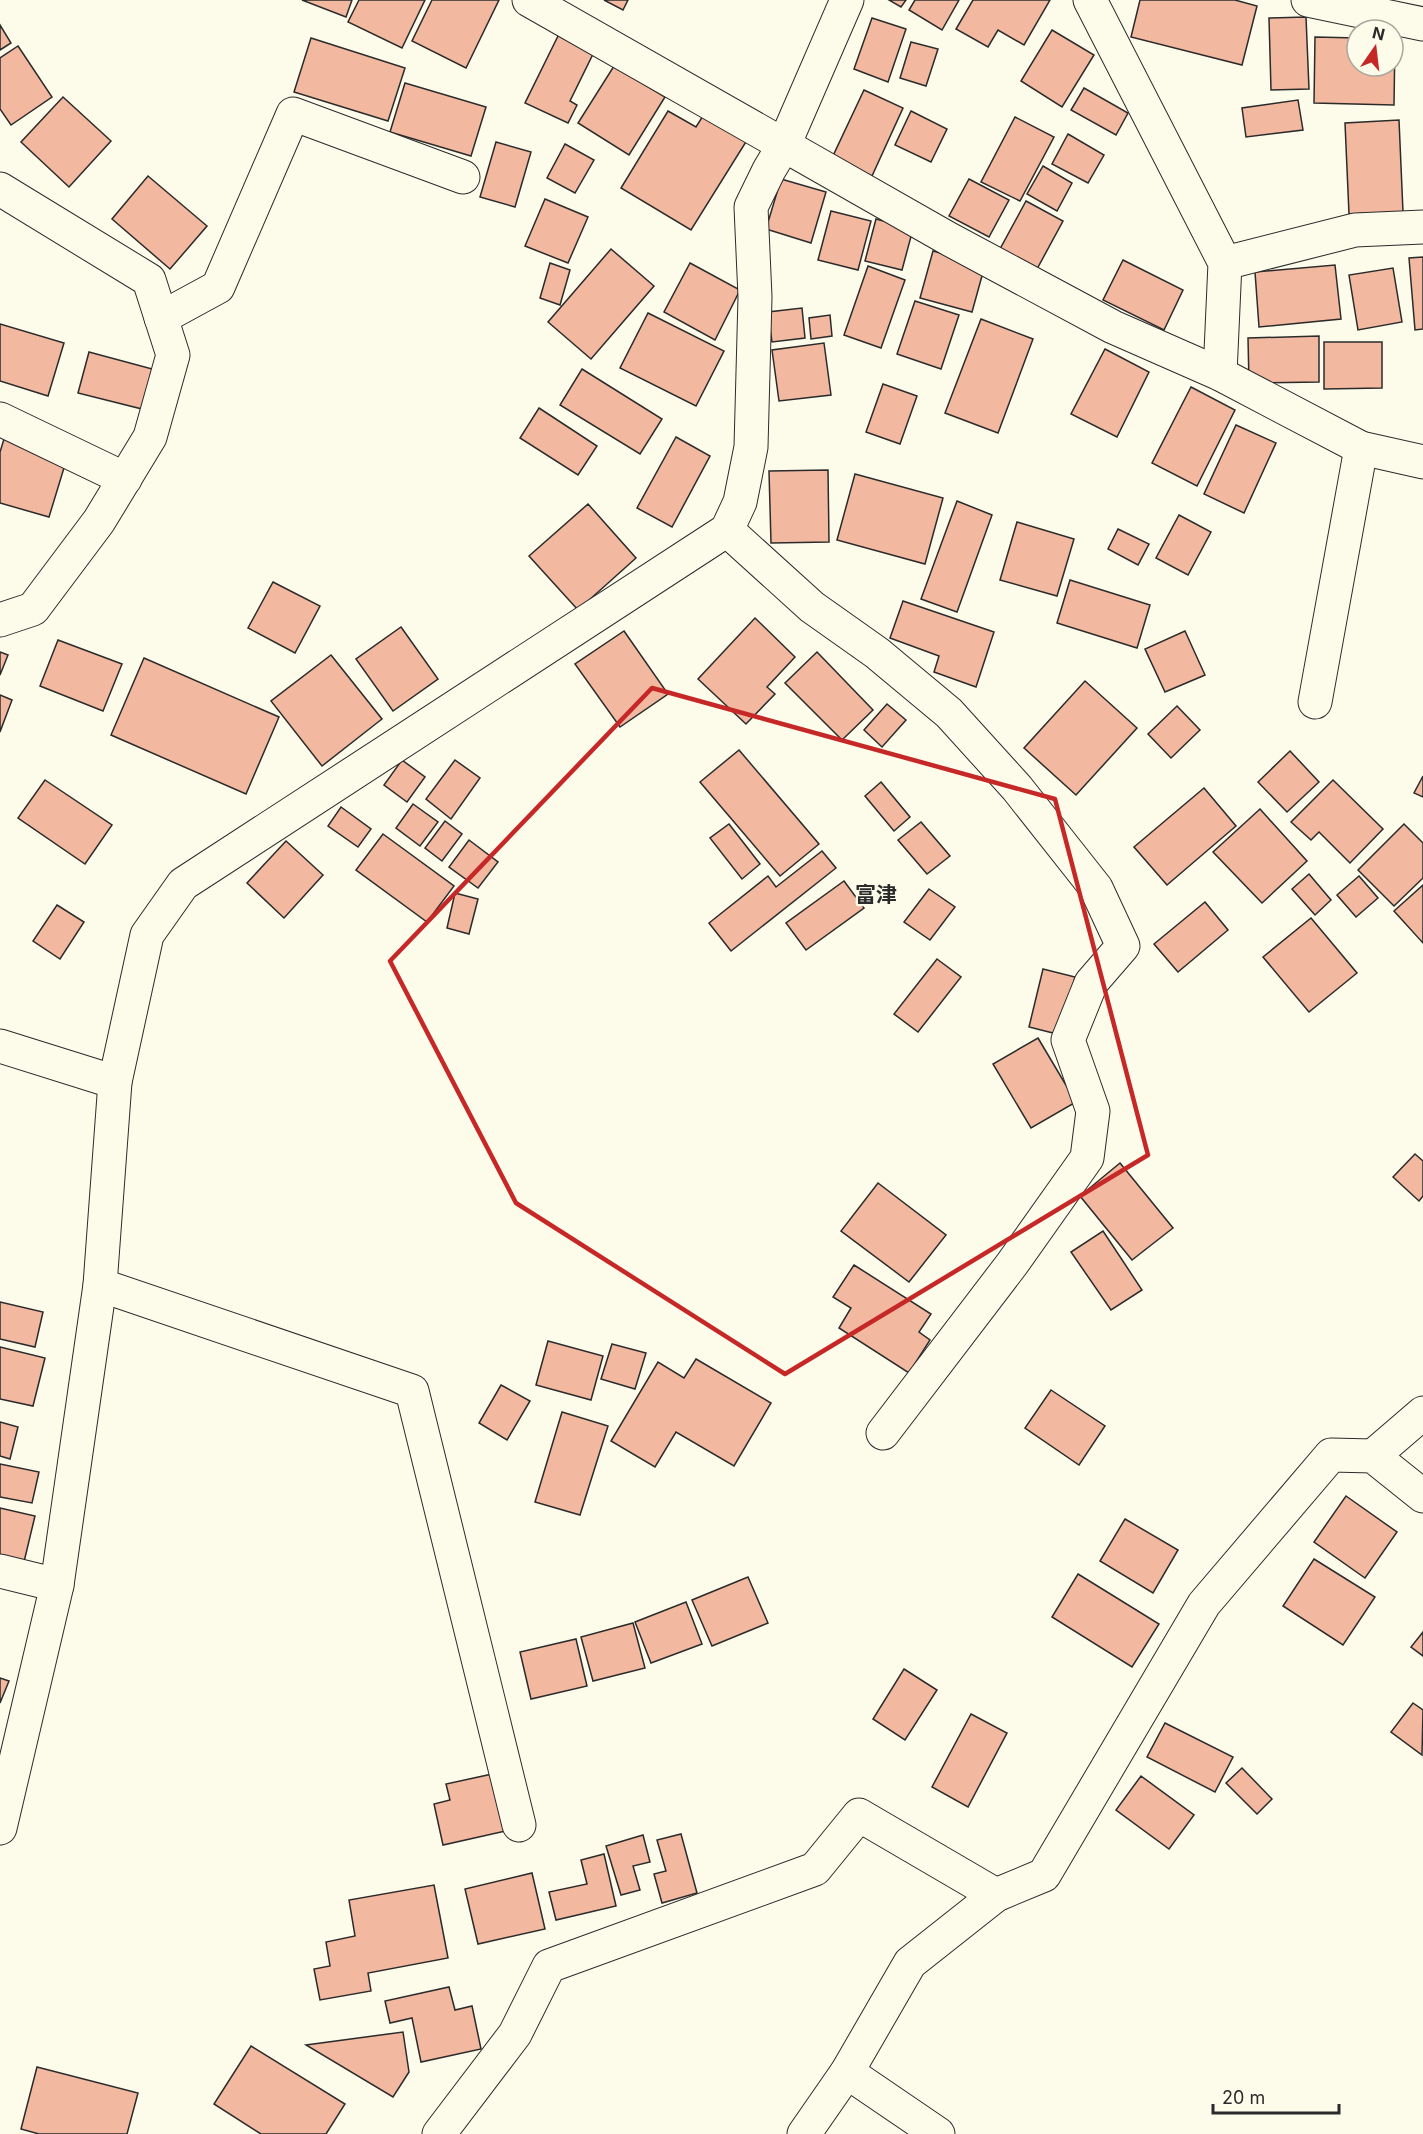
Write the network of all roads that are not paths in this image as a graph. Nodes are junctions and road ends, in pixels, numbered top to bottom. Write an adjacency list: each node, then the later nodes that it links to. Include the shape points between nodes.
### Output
1 (529, 0): 6 (street)
2 (847, 0): 6 (street)
3 (1090, 0): 10 (street)
4 (1308, 0): 5 (street)
5 (1423, 24)
6 (784, 146): 12 (street, via 1113,327); 17 (street, via 751,207 755,297 751,447 740,502)
7 (463, 177): 11 (street, via 293,114 218,287)
8 (0, 189): 11 (street, via 149,280)
9 (1423, 228): 10 (street, via 1355,230)
10 (1225, 263): 12 (street)
11 (161, 318): 16 (street, via 173,354 150,437)
12 (1220, 374): 14 (street)
13 (0, 419): 16 (street)
14 (1361, 448): 15 (street); 19 (street)
15 (1423, 462)
16 (125, 479): 18 (street, via 99,521 33,609)
17 (727, 530): 21 (street, via 183,884 147,935); 24 (street, via 812,607 877,653 949,713 1017,788 1096,888 1123,946 1091,983 1068,1040 1093,1112 1087,1158)
18 (0, 620)
19 (1315, 702)
20 (0, 1046): 21 (street)
21 (116, 1082): 22 (street)
22 (100, 1285): 28 (street); 29 (street, via 412,1391)
23 (1423, 1413): 25 (street)
24 (883, 1433)
25 (1373, 1456): 26 (street); 31 (street, via 1331,1455 1204,1604 1044,1875)
26 (1423, 1496)
27 (0, 1571): 28 (street)
28 (57, 1585): 30 (street)
29 (519, 1825)
30 (0, 1828)
31 (996, 1895): 32 (street, via 910,1963); 33 (street, via 859,1815 815,1869 549,1966 515,2034)
32 (848, 2072): 34 (street); 35 (street)
33 (439, 2134)
34 (804, 2134)
35 (938, 2134)

